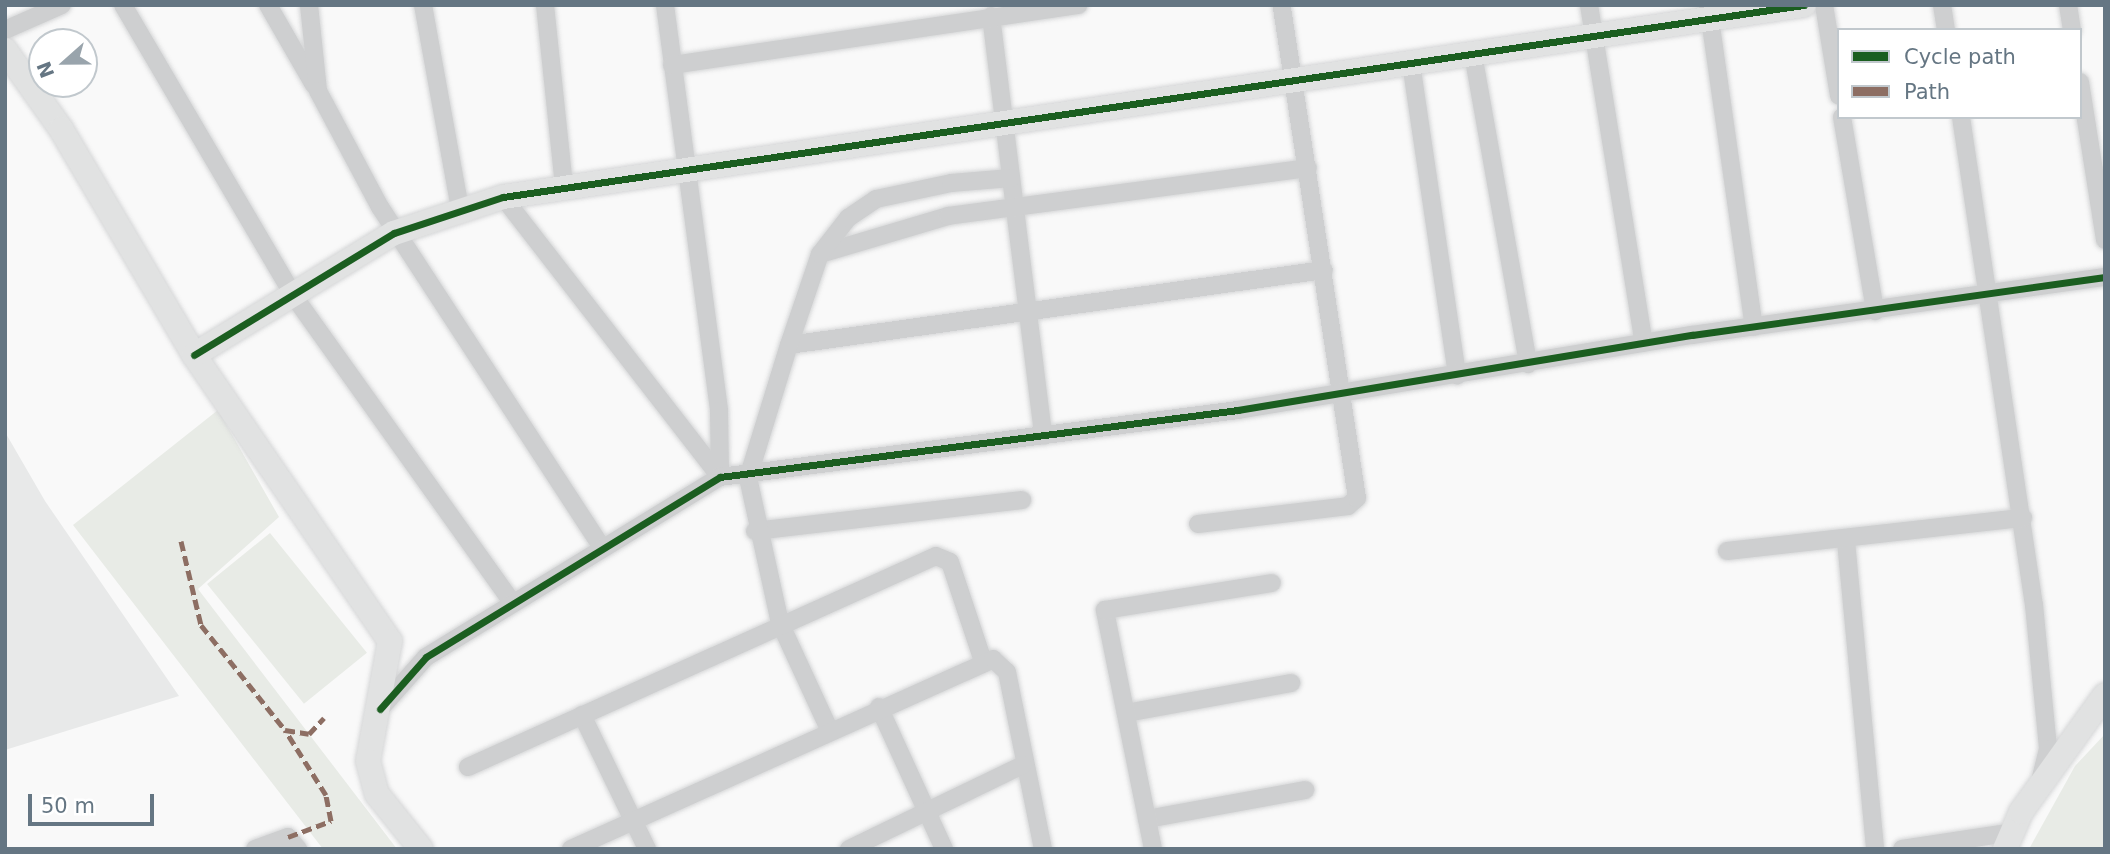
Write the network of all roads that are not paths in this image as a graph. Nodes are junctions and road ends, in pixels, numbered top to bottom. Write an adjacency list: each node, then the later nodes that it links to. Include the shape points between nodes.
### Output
1 (62, 5): 19 (street)
2 (123, 5): 44 (street)
3 (268, 5): 27 (street)
4 (309, 5): 27 (street)
5 (424, 5): 38 (street)
6 (545, 5): 35 (street)
7 (664, 5): 24 (street)
8 (1079, 5): 16 (street)
9 (1282, 5): 25 (street)
10 (1589, 5): 20 (street)
11 (1804, 5): 15 (street)
12 (1824, 5): 26 (street)
13 (1942, 5): 17 (street)
14 (2068, 5): 18 (street)
15 (1708, 12): 20 (street); 48 (street)
16 (991, 16): 24 (street); 31 (street)
17 (1946, 28)
18 (2072, 28)
19 (5, 30)
20 (1593, 36): 22 (street); 49 (street)
21 (5, 50): 51 (street, via 61,129)
22 (1474, 54): 23 (street); 52 (street)
23 (1410, 63): 25 (street); 53 (street)
24 (673, 65): 33 (street)
25 (1294, 80): 31 (street); 32 (street)
26 (1837, 84)
27 (318, 91): 39 (street)
28 (2082, 95): 40 (street)
29 (1842, 119): 46 (street)
30 (1961, 119): 45 (street)
31 (1004, 122): 33 (street); 34 (street)
32 (1308, 168): 37 (street); 42 (street)
33 (685, 169): 35 (street); 56 (street, via 719,411)
34 (1011, 178): 37 (street); 41 (street, via 951,183 876,200 830,233)
35 (564, 185): 36 (street)
36 (503, 197): 38 (street); 56 (street)
37 (1015, 205): 41 (street, via 948,216); 47 (street)
38 (460, 208): 39 (street)
39 (394, 233): 44 (street); 63 (street)
40 (2105, 240)
41 (820, 254): 50 (street)
42 (1324, 270): 47 (street); 54 (street)
43 (2105, 277): 45 (street)
44 (293, 295): 51 (street); 66 (street)
45 (1991, 295): 46 (street); 59 (street)
46 (1875, 311): 48 (street)
47 (1027, 312): 50 (street); 55 (street)
48 (1754, 327): 49 (street)
49 (1644, 343): 52 (street)
50 (789, 345): 57 (street)
51 (194, 355): 72 (street, via 390,641)
52 (1528, 364): 53 (street)
53 (1457, 376): 54 (street)
54 (1344, 394): 55 (street); 60 (street, via 1357,498 1340,508)
55 (1044, 436): 57 (street)
56 (720, 477): 57 (street); 63 (street)
57 (748, 478): 61 (street)
58 (1022, 500): 61 (street)
59 (2023, 517): 62 (street); 78 (street, via 2048,749)
60 (1198, 524)
61 (755, 531): 67 (street)
62 (1846, 541): 64 (street); 93 (street)
63 (602, 547): 66 (street)
64 (1727, 551)
65 (1272, 583): 73 (street, via 1105,610)
66 (512, 602): 72 (street, via 426,657)
67 (780, 623): 68 (street, via 944,556); 74 (street); 75 (street)
68 (983, 661): 71 (street); 76 (street, via 1002,662 1007,672)
69 (1291, 683): 73 (street)
70 (2105, 695): 78 (street)
71 (880, 707): 75 (street); 80 (street)
72 (380, 709): 86 (street, via 370,743 372,780)
73 (1126, 713): 82 (street)
74 (582, 715): 77 (street); 81 (street)
75 (829, 729): 81 (street)
76 (1023, 765): 80 (street); 91 (street)
77 (468, 767)
78 (2040, 784): 83 (street)
79 (1305, 790): 82 (street)
80 (927, 811): 89 (street); 90 (street)
81 (633, 818): 87 (street); 88 (street)
82 (1147, 819): 92 (street)
83 (2009, 840): 94 (street)
84 (293, 843): 85 (street)
85 (256, 849)
86 (421, 849)
87 (571, 849)
88 (647, 849)
89 (849, 849)
90 (944, 849)
91 (1043, 849)
92 (1153, 849)
93 (1875, 849)
94 (1902, 849)

